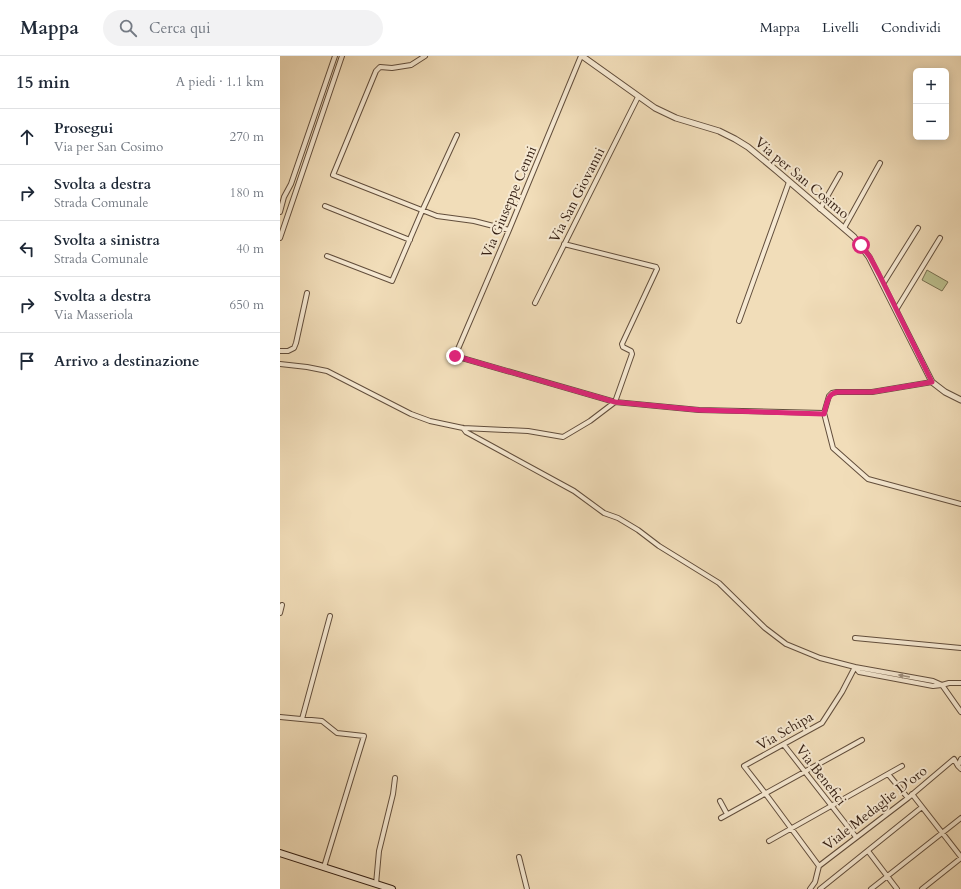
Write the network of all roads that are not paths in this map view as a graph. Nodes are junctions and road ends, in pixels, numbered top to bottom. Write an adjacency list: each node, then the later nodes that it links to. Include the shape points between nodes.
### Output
1 (335, 56): 13 (street)
2 (342, 56): 17 (street)
3 (425, 56): 12 (street, via 411,65 380,67 376,71 333,175)
4 (582, 56): 5 (street, Via per San Cosimo); 16 (street, Via Giuseppe Cenni)
5 (638, 97): 9 (street, Via per San Cosimo, via 676,118 720,131 735,139); 20 (street, Via San Giovanni)
6 (457, 135): 12 (street)
7 (880, 163): 14 (street)
8 (840, 174): 11 (street)
9 (789, 182): 11 (street, Via per San Cosimo); 26 (street)
10 (325, 206): 19 (street)
11 (820, 209): 14 (street, Via per San Cosimo)
12 (422, 211): 16 (street); 19 (street)
13 (280, 212)
14 (844, 228): 22 (street, Via per San Cosimo, via 861,245)
15 (918, 228): 22 (street)
16 (509, 230): 31 (street, Via Giuseppe Cenni, via 455,356)
17 (280, 238)
18 (940, 238): 25 (street)
19 (410, 240): 21 (street, via 392,281)
20 (564, 244): 24 (street, Via San Giovanni); 31 (street, via 657,269 622,344 632,351 632,354)
21 (327, 256)
22 (883, 284): 25 (street, Via per San Cosimo)
23 (307, 293): 27 (street, via 294,348)
24 (535, 303)
25 (896, 310): 29 (street, Via per San Cosimo)
26 (738, 321)
27 (280, 351)
28 (280, 364): 33 (street, via 327,371 411,414)
29 (932, 382): 30 (street, Via per San Cosimo); 32 (street, via 872,392 832,393)
30 (961, 400)
31 (615, 402): 32 (street, via 699,410); 33 (street, via 563,437 528,431)
32 (824, 414): 34 (street, via 833,448 868,479)
33 (464, 428): 40 (street, via 466,432 574,491 719,583 765,628 786,644 820,658)
34 (961, 504)
35 (282, 605): 36 (street)
36 (280, 613)
37 (330, 616): 45 (street)
38 (855, 638): 39 (street)
39 (961, 648)
40 (855, 667): 42 (street, via 933,681); 47 (street, Via Schipa, via 822,722)
41 (961, 683): 42 (street)
42 (942, 685): 43 (street)
43 (961, 712)
44 (280, 717): 45 (street)
45 (302, 719): 72 (street, via 322,721 337,733 364,736)
46 (862, 740): 51 (street)
47 (784, 745): 51 (street, Via Benefici); 54 (street, Via Schipa, via 744,766)
48 (961, 759): 50 (street)
49 (902, 766): 52 (street)
50 (960, 767): 55 (street, Viale Medaglie D'oro, via 954,759)
51 (805, 771): 54 (street); 58 (street, Via Benefici)
52 (888, 774): 56 (street); 58 (street)
53 (395, 778): 74 (street, via 379,851)
54 (765, 793): 60 (street); 63 (street)
55 (912, 794): 56 (street, Viale Medaglie D'oro); 59 (street)
56 (908, 798): 65 (street, Viale Medaglie D'oro)
57 (720, 801): 60 (street)
58 (832, 806): 63 (street); 65 (street, Via Benefici)
59 (922, 807): 64 (street); 67 (street, Viale Medaglie D'oro)
60 (727, 814): 61 (street)
61 (721, 818)
62 (961, 818): 64 (street)
63 (791, 828): 66 (street); 71 (street)
64 (942, 833): 70 (street); 73 (street)
65 (856, 837): 71 (street, Viale Medaglie D'oro)
66 (769, 841)
67 (868, 851): 73 (street); 78 (street, Viale Medaglie D'oro)
68 (280, 853): 72 (main road)
69 (519, 857): 77 (street)
70 (961, 858): 81 (street)
71 (819, 866): 75 (street, Viale Medaglie D'oro)
72 (324, 867): 74 (main road)
73 (887, 876): 79 (street); 80 (street)
74 (376, 884): 76 (main road)
75 (813, 888)
76 (392, 889)
77 (527, 889)
78 (820, 889)
79 (871, 889)
80 (897, 889)
81 (922, 889)

